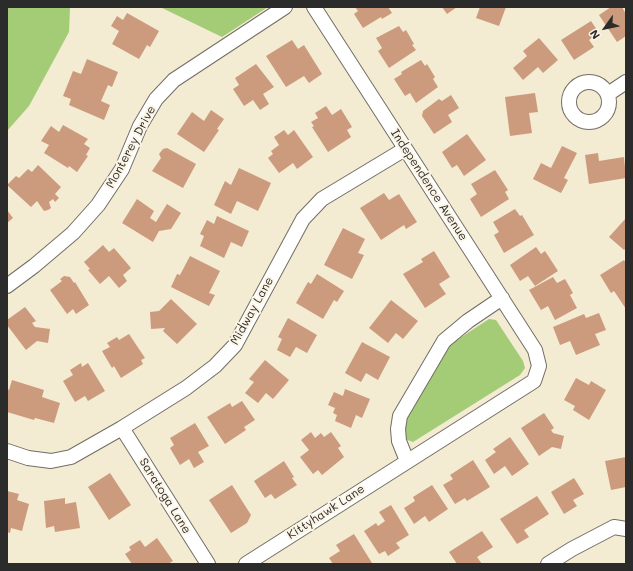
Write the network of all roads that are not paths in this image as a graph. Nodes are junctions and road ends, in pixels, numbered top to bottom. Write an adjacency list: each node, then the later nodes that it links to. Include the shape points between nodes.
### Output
1 (285, 7): 6 (street, Monterey Drive, via 174,80 156,99 140,126 122,169 98,205 73,233)
2 (314, 7): 5 (street, Independence Avenue)
3 (626, 82): 4 (street)
4 (608, 94)
5 (405, 149): 7 (street, Independence Avenue); 9 (street, Midway Lane, via 322,199 302,219 235,345 216,366)
6 (7, 286)
7 (502, 298): 8 (street, Independence Avenue, via 535,350); 11 (street, via 444,341 433,358 400,416 399,441)
8 (539, 366): 11 (street, Kittyhawk Lane, via 534,381)
9 (122, 428): 10 (street, Midway Lane, via 71,456 51,461 28,458); 13 (street, Saratoga Lane)
10 (7, 451)
11 (407, 461): 14 (street, Kittyhawk Lane)
12 (626, 529): 15 (street, via 614,527)
13 (208, 564)
14 (246, 564)
15 (548, 564)

